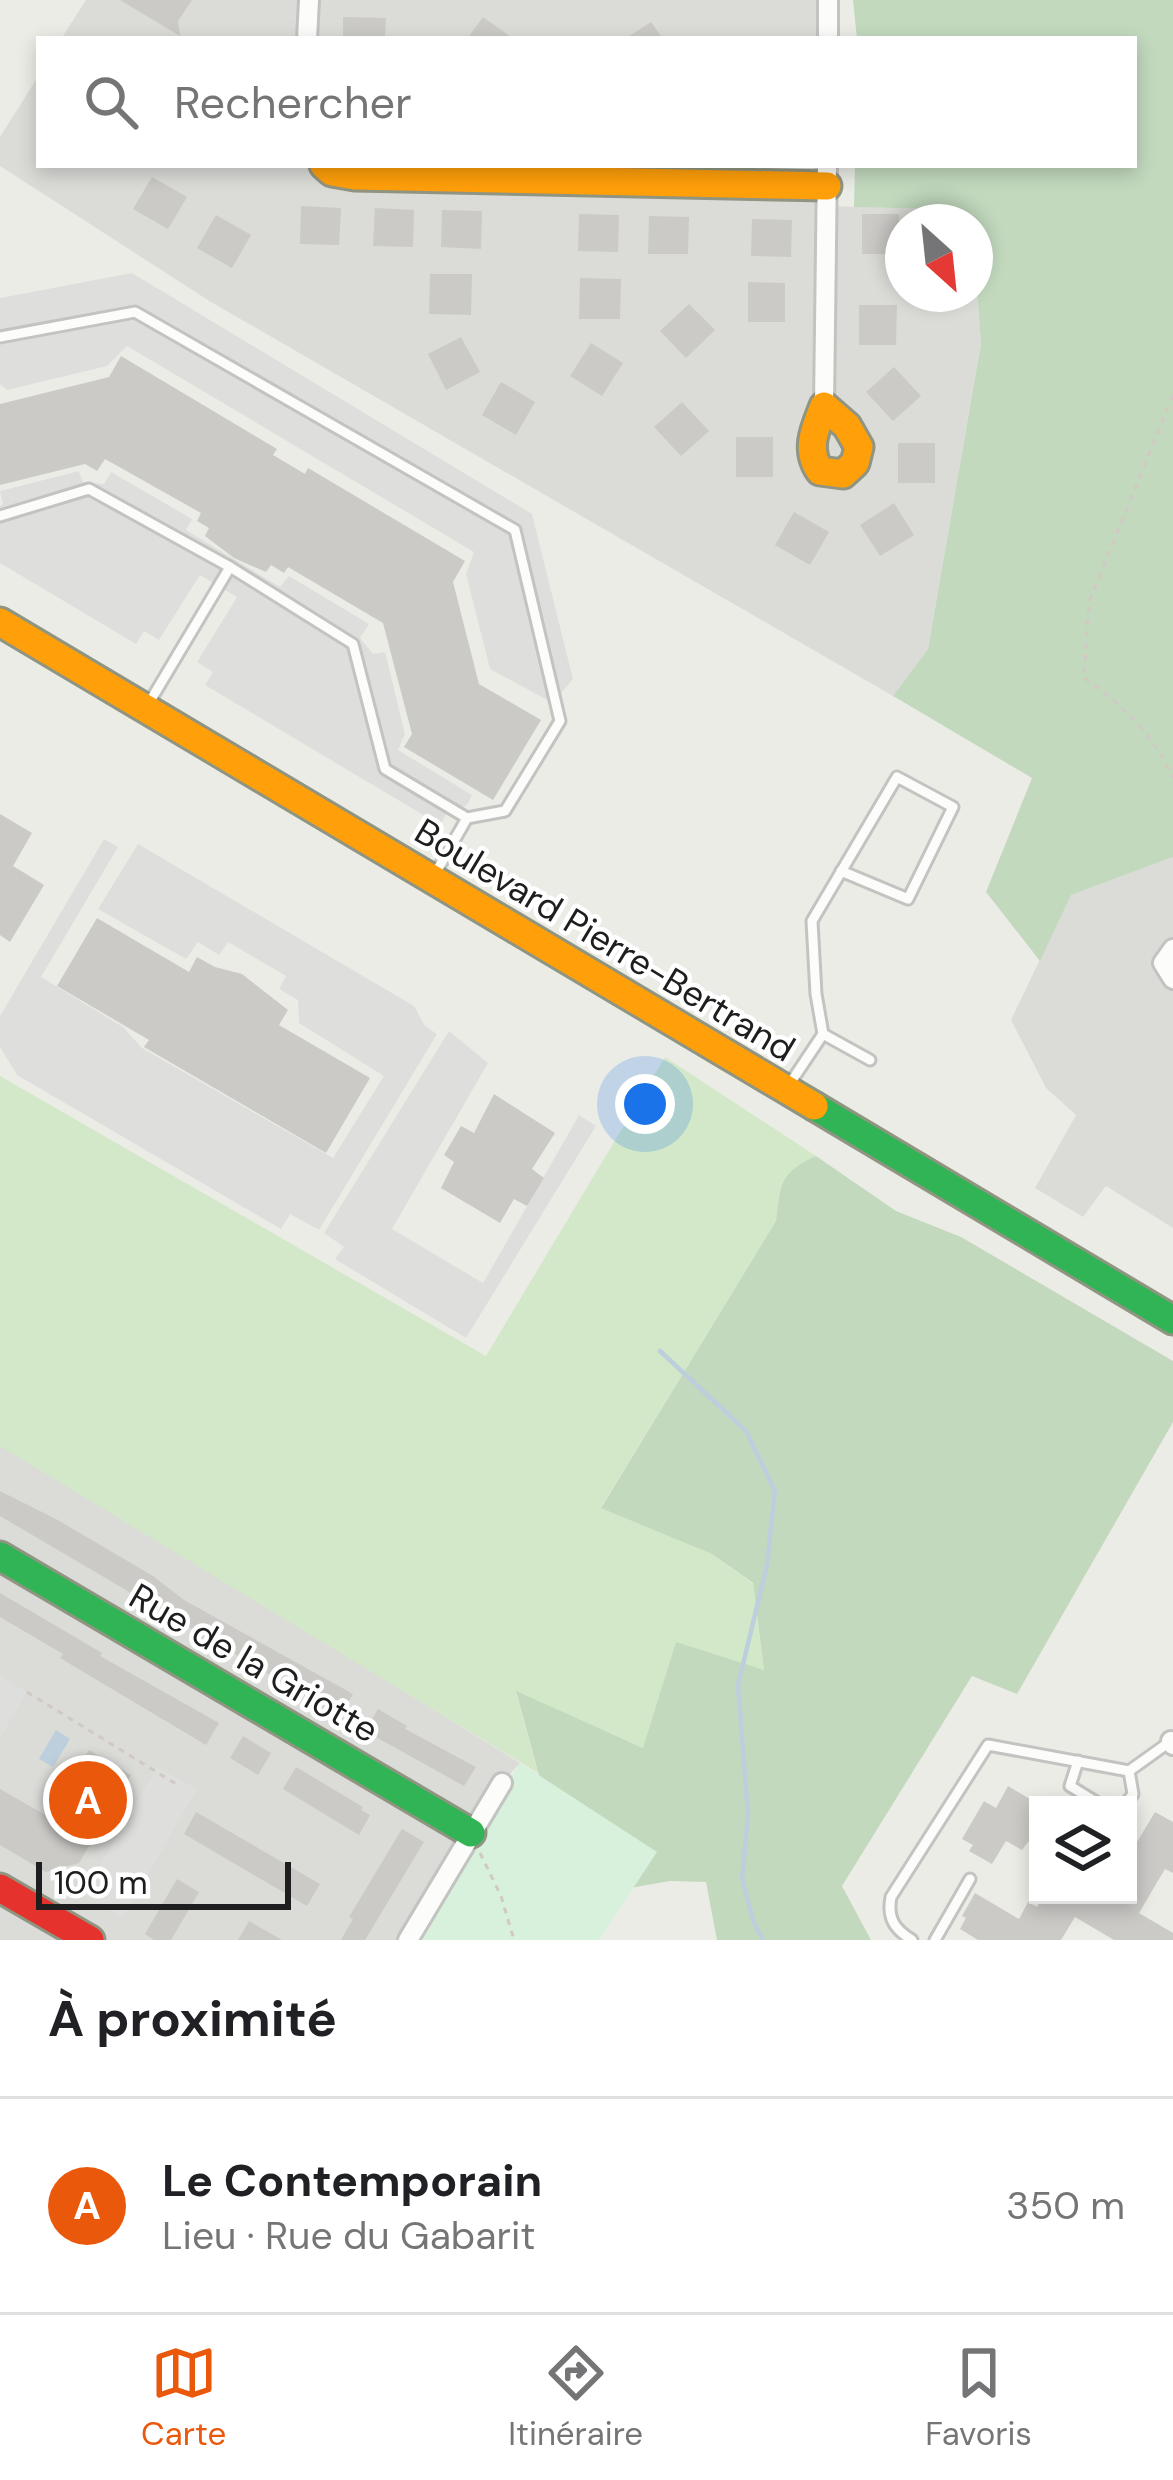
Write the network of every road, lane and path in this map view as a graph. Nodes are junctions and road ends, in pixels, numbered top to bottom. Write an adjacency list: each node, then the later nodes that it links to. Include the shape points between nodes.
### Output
1 (309, 0): 3 (street)
2 (828, 0): 4 (street)
3 (307, 36)
4 (828, 36)
5 (327, 168): 6 (main road, via 355,176)
6 (827, 175): 9 (street)
7 (0, 337): 17 (lane, via 135,312 515,530 560,721 505,811)
8 (1173, 395): 11 (path)
9 (824, 406)
10 (1173, 427): 11 (path)
11 (1160, 429): 16 (path, via 1089,602 1084,678 1119,702 1160,748)
12 (0, 516): 13 (lane, via 89,489)
13 (230, 568): 15 (lane); 17 (lane, via 352,644 385,769)
14 (0, 622): 15 (main road, Boulevard Pierre-Bertrand)
15 (146, 708): 19 (main road, Boulevard Pierre-Bertrand)
16 (1173, 778)
17 (467, 818): 19 (lane)
18 (841, 871): 18 (lane, via 897,776 953,807 908,899); 22 (lane, via 812,920)
19 (433, 879): 24 (main road, Boulevard Pierre-Bertrand)
20 (1173, 949): 21 (street, via 1162,963)
21 (1173, 979)
22 (823, 1034): 23 (lane); 24 (lane)
23 (870, 1060)
24 (786, 1089): 25 (main road, Boulevard Pierre-Bertrand)
25 (1173, 1320)
26 (0, 1556): 35 (main road, Rue de la Griotte)
27 (27, 1692): 32 (path)
28 (1172, 1743): 30 (lane)
29 (1078, 1761): 30 (lane); 33 (lane, via 1070,1786); 41 (lane, via 988,1745 891,1897 888,1913)
30 (1129, 1771): 34 (lane)
31 (502, 1783): 35 (street)
32 (176, 1784)
33 (1086, 1796)
34 (1132, 1796)
35 (470, 1834): 39 (street); 40 (path)
36 (970, 1880): 42 (lane)
37 (0, 1888): 38 (main road)
38 (90, 1940)
39 (408, 1940)
40 (514, 1940)
41 (912, 1940)
42 (935, 1940)

